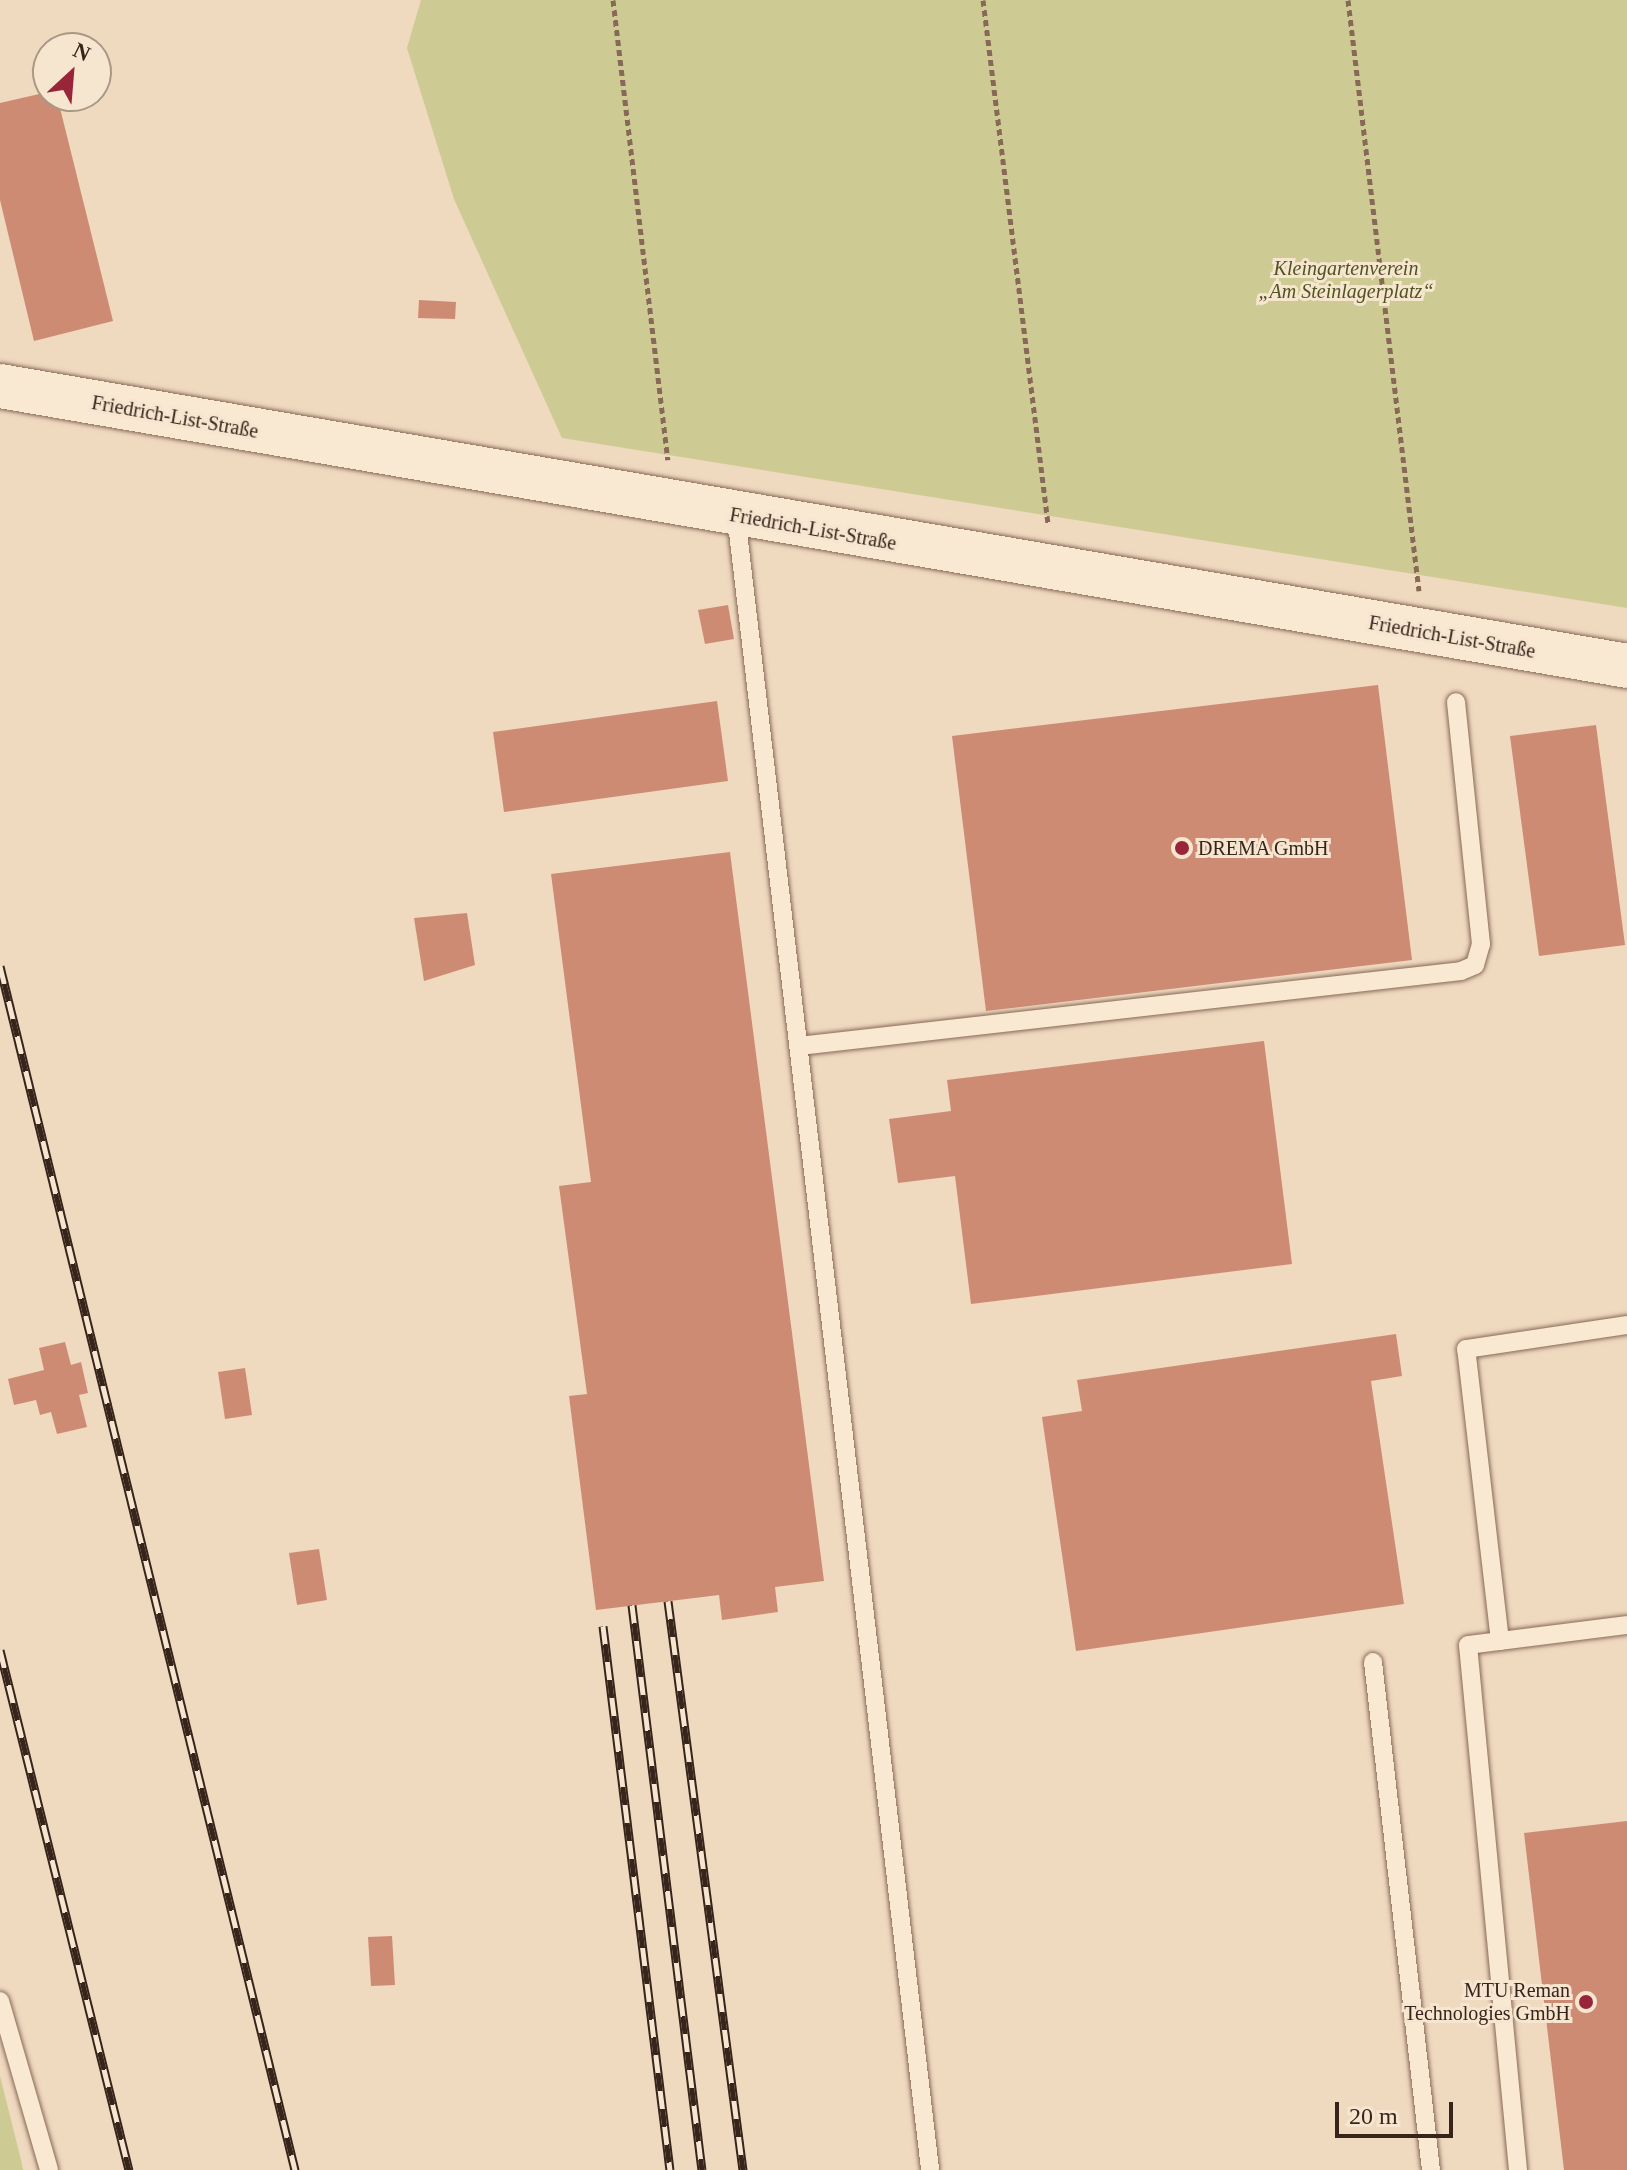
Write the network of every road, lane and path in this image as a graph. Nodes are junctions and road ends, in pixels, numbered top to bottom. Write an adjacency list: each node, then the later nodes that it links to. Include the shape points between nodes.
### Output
1 (613, 0): 5 (path)
2 (983, 0): 7 (path)
3 (1348, 0): 8 (path)
4 (0, 386): 5 (street, Friedrich-List-Straße)
5 (673, 504): 6 (street, Friedrich-List-Straße)
6 (736, 515): 7 (street, Friedrich-List-Straße); 11 (lane)
7 (1054, 569): 8 (street, Friedrich-List-Straße)
8 (1425, 632): 9 (street, Friedrich-List-Straße)
9 (1627, 666)
10 (1456, 702): 11 (lane, via 1480,930 1475,965 1461,971)
11 (799, 1046): 18 (lane)
12 (1627, 1325): 14 (lane, via 1466,1349)
13 (1627, 1625): 14 (lane)
14 (1500, 1641): 20 (lane, via 1468,1645)
15 (1373, 1662): 19 (lane)
16 (0, 2001): 17 (lane)
17 (49, 2170)
18 (930, 2170)
19 (1431, 2170)
20 (1518, 2170)

